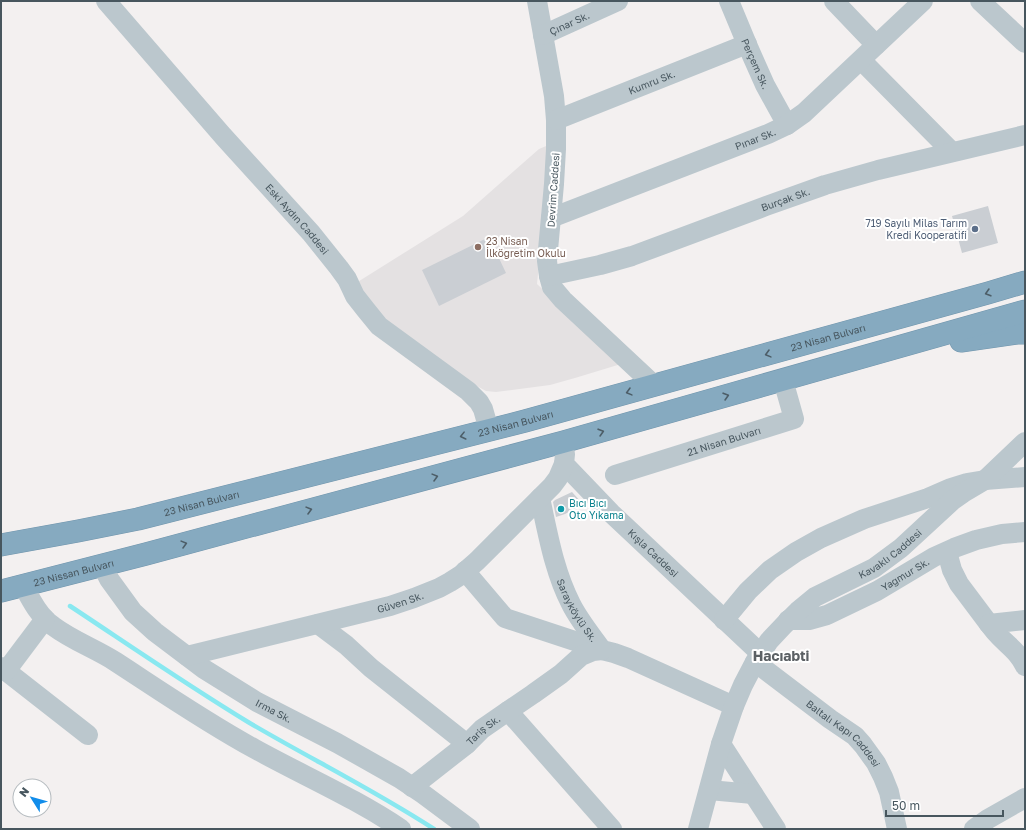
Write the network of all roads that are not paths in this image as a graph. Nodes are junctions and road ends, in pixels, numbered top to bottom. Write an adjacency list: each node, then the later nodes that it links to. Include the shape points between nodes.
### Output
1 (106, 1): 25 (street, Eski Aydın Caddesi, via 323,247 347,279 355,296 379,326 468,391 482,408)
2 (537, 1): 8 (street, Devrim Caddesi)
3 (618, 1): 8 (street, Çınar Sk.)
4 (729, 1): 10 (street, Perçem Sk.)
5 (834, 1): 11 (street)
6 (923, 1): 11 (street, Pınar Sk.)
7 (980, 1): 9 (street)
8 (543, 35): 13 (street, Devrim Caddesi)
9 (1025, 43)
10 (746, 44): 13 (street, Kumru Sk.); 14 (street, Perçem Sk.)
11 (876, 45): 12 (street, Pınar Sk.)
12 (860, 60): 14 (street, Pınar Sk., via 804,113); 16 (street)
13 (556, 120): 17 (street, Devrim Caddesi)
14 (787, 125): 17 (street, Pınar Sk.)
15 (1025, 135): 16 (street, Burçak Sk.)
16 (952, 152): 18 (street, Burçak Sk., via 825,185 632,256)
17 (552, 218): 18 (street, Devrim Caddesi, via 547,261)
18 (549, 276): 24 (street, Devrim Caddesi, via 552,287 563,300)
19 (1025, 282): 24 (highway, 23 Nisan Bulvarı, one-way to 24)
20 (1025, 311): 22 (highway)
21 (1025, 333): 22 (highway)
22 (869, 355): 23 (highway)
23 (783, 380): 26 (highway, one-way to 23); 29 (street, 21 Nisan Bulvarı, via 794,419)
24 (654, 385): 25 (highway, 23 Nisan Bulvarı, one-way to 25)
25 (489, 430): 34 (highway, 23 Nisan Bulvarı, one-way to 34, via 138,518)
26 (563, 442): 28 (street); 36 (highway, 23 Nissan Bulvarı, one-way to 26)
27 (1025, 442): 31 (street, Kavaklı Caddesi)
28 (564, 464): 32 (street, Güven Sk., via 558,478); 42 (street, Kışla Caddesi, via 611,513)
29 (615, 475)
30 (1025, 477): 31 (street)
31 (986, 480): 42 (street, via 951,488 864,519 821,538 770,570); 43 (street, Kavaklı Caddesi, via 953,500 901,548 874,568 815,597)
32 (540, 498): 37 (street, Güven Sk.); 47 (street, Sarayköylü Sk., via 556,567 564,588 572,606)
33 (1025, 532): 35 (street, Yağmur Sk., via 976,540)
34 (1, 545)
35 (947, 552): 43 (street, Yağmur Sk., via 827,615 809,620); 46 (street, via 959,584)
36 (102, 565): 38 (highway, 23 Nissan Bulvarı); 48 (street, Irma Sk., via 112,584 133,612)
37 (465, 571): 45 (street, Güven Sk., via 450,582 414,598); 47 (street, via 505,618)
38 (23, 585): 39 (highway, 23 Nissan Bulvarı); 40 (highway); 41 (street)
39 (1, 591)
40 (1, 598)
41 (45, 619): 51 (street); 61 (street, via 233,737 365,807)
42 (724, 620): 49 (street, Kışla Caddesi)
43 (788, 620): 49 (street, Kavaklı Caddesi)
44 (1025, 620): 46 (street)
45 (318, 624): 48 (street, Güven Sk.); 55 (street, Tariş Sk.)
46 (988, 624): 50 (street, via 1012,647)
47 (602, 650): 52 (street, Sarayköylü Sk., via 628,658); 53 (street, via 581,656 562,674)
48 (187, 656): 57 (street, Irma Sk., via 257,702 369,760)
49 (758, 658): 52 (street); 66 (street, Baltalı Kapı Caddesi, via 863,745 889,792)
50 (1025, 666)
51 (4, 669): 54 (street)
52 (734, 706): 56 (street)
53 (508, 711): 55 (street, Tariş Sk., via 482,729); 63 (street, Tariş Sk.)
54 (88, 735)
55 (467, 744): 57 (street)
56 (721, 744): 58 (street); 59 (street)
57 (412, 786): 62 (street, Irma Sk.)
58 (709, 790): 59 (street); 64 (street)
59 (753, 794): 65 (street)
60 (1025, 798): 67 (street)
61 (401, 829)
62 (470, 829)
63 (612, 829)
64 (698, 829)
65 (776, 829)
66 (897, 829)
67 (974, 829)

